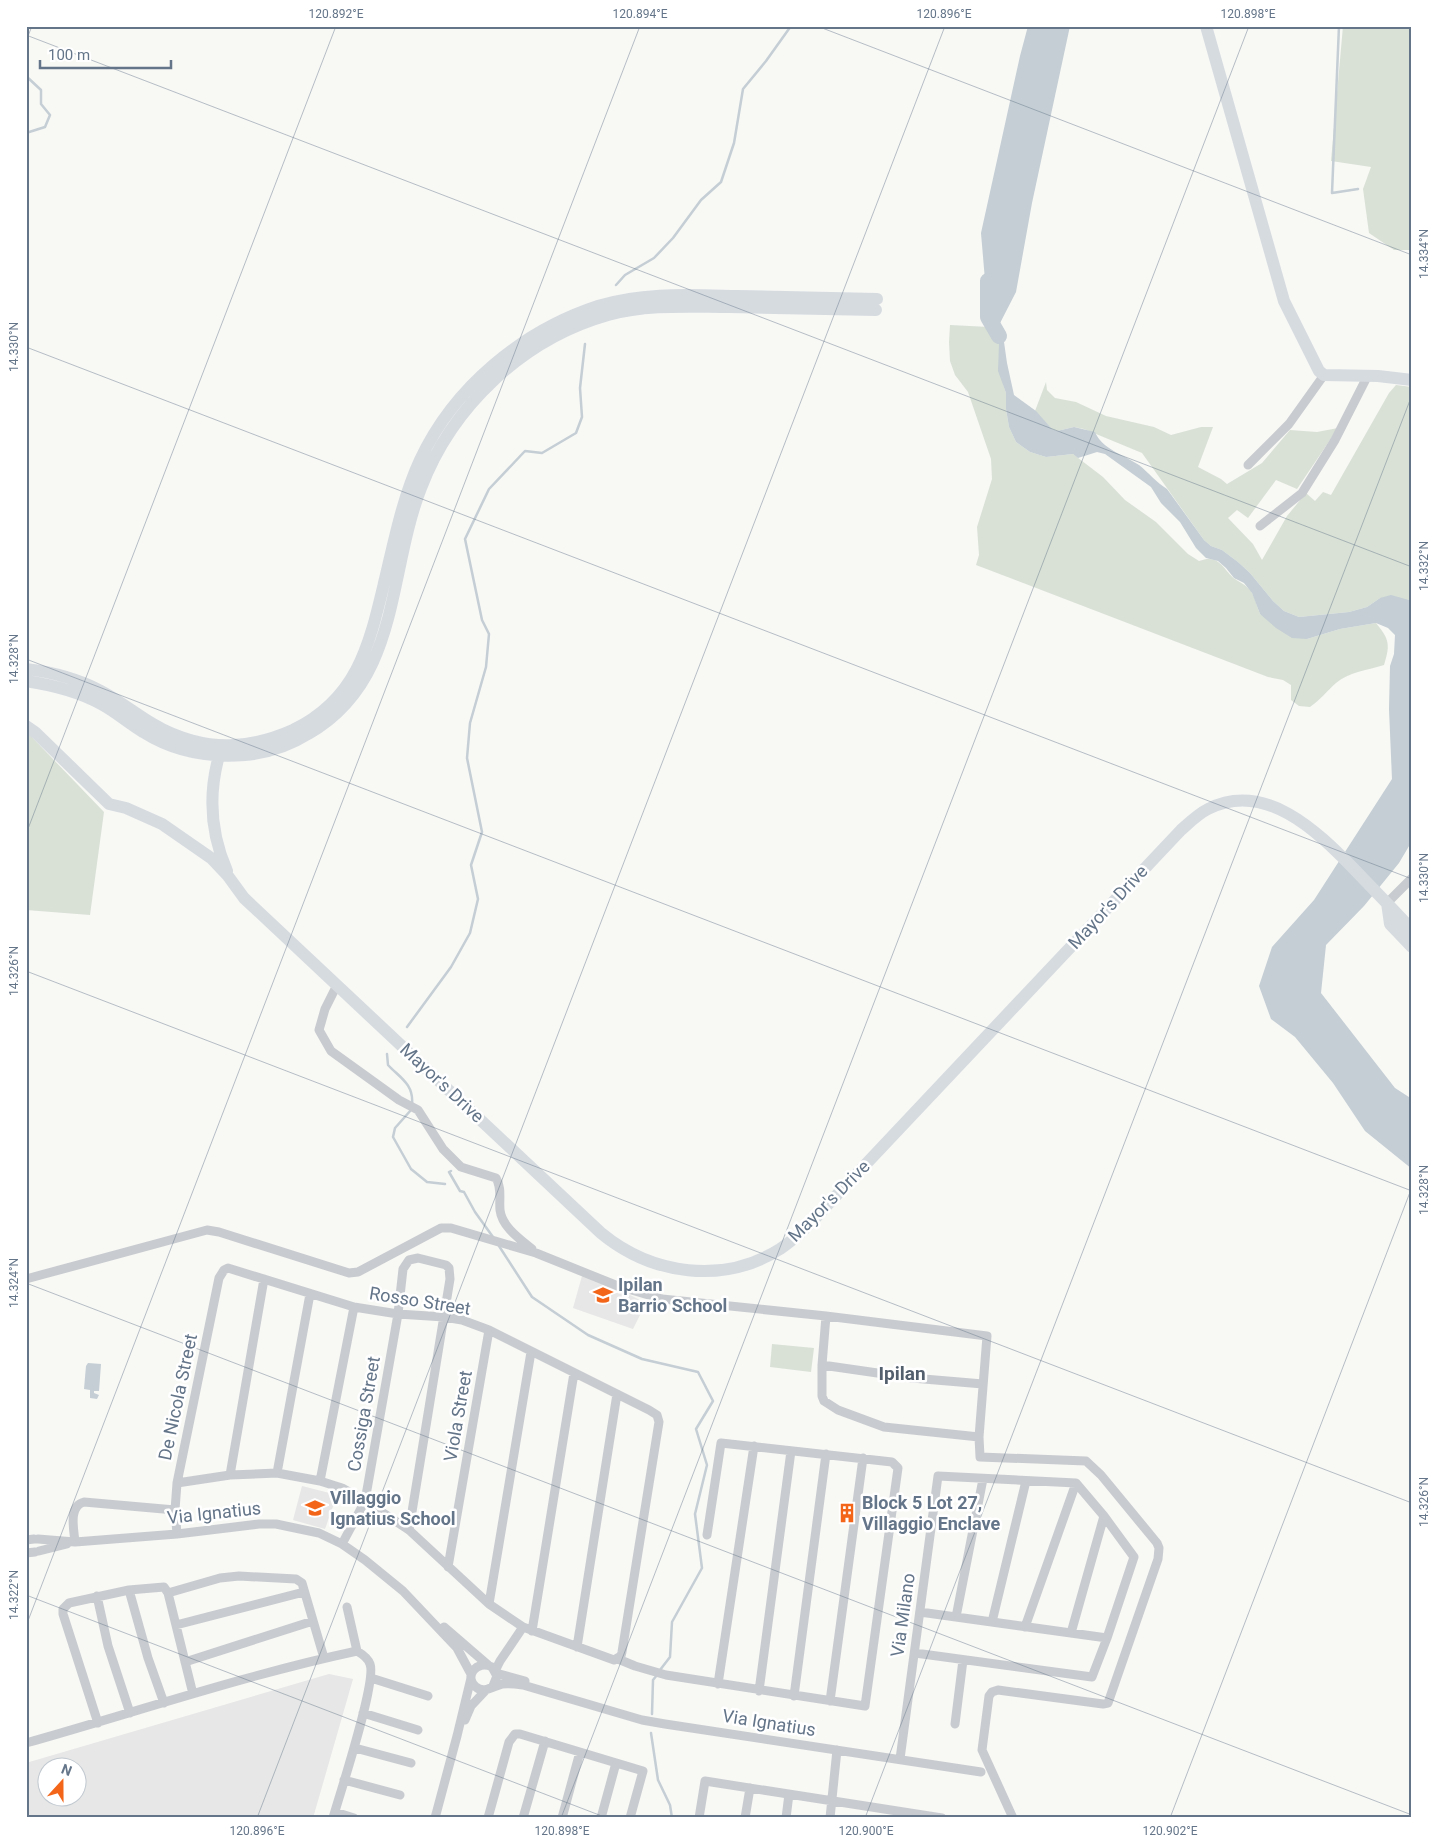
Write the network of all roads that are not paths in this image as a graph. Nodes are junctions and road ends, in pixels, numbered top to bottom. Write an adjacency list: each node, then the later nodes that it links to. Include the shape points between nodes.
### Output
1 (1206, 26): 3 (street, via 1284,301 1304,344)
2 (877, 304): 11 (street, via 644,308 591,321 534,350 509,367 476,397 438,451 415,504 379,650 369,673 352,698 326,723 288,745 258,754)
3 (1324, 375): 4 (street); 6 (street, via 1288,424)
4 (1367, 377): 5 (street); 7 (street, via 1335,440 1302,493)
5 (1412, 380)
6 (1248, 465)
7 (1260, 526)
8 (26, 669): 11 (street, via 98,689 174,735)
9 (26, 681): 11 (street, via 57,687 102,704 143,732 177,748 192,752)
10 (26, 726): 12 (street, Mayor's Drive, via 109,804 176,832 211,858)
11 (221, 750): 12 (street, via 212,804 213,824)
12 (228, 876): 17 (street, Mayor's Drive, via 244,898)
13 (1412, 878): 14 (street)
14 (1384, 900): 15 (street, Mayor's Drive); 16 (street, Mayor's Drive, via 1390,924); 17 (street, Mayor's Drive, via 1327,841 1287,813 1254,802 1233,802 1199,814 808,1226 767,1256 729,1269 696,1272 665,1267 640,1258 613,1242)
15 (1412, 930)
16 (1412, 947)
17 (337, 985): 18 (street, via 319,1030 327,1046 399,1100 418,1110 444,1149 461,1167 496,1178 504,1221)
18 (536, 1252): 21 (street, via 441,1228 366,1269 349,1273 207,1230); 25 (street, via 618,1286 662,1299)
19 (224, 1270): 20 (street, Rosso Street, via 233,1269); 43 (street, De Nicola Street, via 219,1278)
20 (264, 1278): 22 (street, Rosso Street); 39 (street)
21 (26, 1279)
22 (310, 1294): 23 (street, Rosso Street); 38 (street)
23 (354, 1307): 24 (street, Rosso Street); 41 (street)
24 (398, 1314): 26 (street, Rosso Street); 26 (street, Cossiga Street, via 405,1265 409,1260 418,1258 449,1268); 45 (street, Cossiga Street)
25 (826, 1316): 29 (street); 31 (street, via 987,1336)
26 (444, 1317): 27 (street, Rosso Street); 48 (street)
27 (489, 1330): 28 (street, Rosso Street); 55 (street, Viola Street)
28 (531, 1352): 30 (street, Rosso Street); 60 (street)
29 (822, 1365): 31 (street); 33 (street, via 822,1396 838,1410 884,1427)
30 (574, 1373): 32 (street, Rosso Street); 69 (street)
31 (983, 1384): 33 (street)
32 (617, 1394): 72 (street); 76 (street, Rosso Street, via 657,1415 660,1422 622,1652)
33 (979, 1437): 127 (street, via 980,1457 1086,1461 1159,1548 1108,1703 998,1690 988,1696 982,1750)
34 (754, 1446): 35 (street); 50 (street, via 721,1442); 82 (street)
35 (791, 1450): 36 (street); 84 (street)
36 (826, 1454): 37 (street); 88 (street)
37 (863, 1458): 89 (street); 89 (street, via 892,1462 898,1468 897,1478 865,1706)
38 (277, 1473): 39 (street); 41 (street)
39 (230, 1475): 43 (street)
40 (983, 1479): 42 (street); 63 (street, Via Milano, via 938,1476); 64 (street)
41 (320, 1481): 45 (street, via 342,1488)
42 (1026, 1481): 44 (street); 66 (street)
43 (177, 1482): 46 (street, De Nicola Street)
44 (1076, 1483): 47 (street); 68 (street)
45 (365, 1501): 48 (street); 53 (street, Cossiga Street)
46 (174, 1510): 49 (street, De Nicola Street); 52 (street, via 80,1503 73,1515)
47 (1104, 1516): 70 (street); 71 (street, via 1134,1557)
48 (409, 1530): 55 (street)
49 (177, 1534): 52 (street, Via Ignatius); 53 (street, Via Ignatius, via 276,1524 319,1533)
50 (707, 1535)
51 (33, 1539): 52 (street, Via Ignatius)
52 (75, 1542): 54 (street, Via Ignatius)
53 (342, 1544): 62 (street, Via Ignatius, via 391,1580)
54 (34, 1552)
55 (448, 1566): 60 (street)
56 (129, 1590): 57 (street, via 161,1586); 59 (street); 90 (street)
57 (168, 1592): 58 (street, via 239,1576 296,1579); 67 (street)
58 (304, 1592): 65 (street); 67 (street)
59 (97, 1596): 91 (street, via 108,1646); 93 (street, via 69,1603 63,1614)
60 (489, 1604): 69 (street)
61 (347, 1607): 73 (street)
62 (420, 1608): 79 (street, Via Ignatius); 80 (street, Via Ignatius, via 458,1648)
63 (920, 1612): 64 (street); 74 (street, Via Milano)
64 (956, 1617): 66 (street)
65 (313, 1621): 75 (street); 78 (street)
66 (992, 1622): 68 (street)
67 (176, 1624): 78 (street)
68 (1025, 1627): 70 (street)
69 (527, 1629): 72 (street); 79 (street)
70 (1071, 1633): 71 (street)
71 (1108, 1638): 77 (street, via 1092,1677)
72 (577, 1647): 76 (street, via 608,1659)
73 (357, 1651): 75 (street); 81 (street, via 370,1663)
74 (915, 1653): 77 (street); 102 (street, Via Milano)
75 (324, 1658): 85 (street)
76 (618, 1659): 82 (street, via 666,1675)
77 (963, 1660): 94 (street)
78 (185, 1662): 85 (street)
79 (492, 1669): 80 (street, via 480,1665); 83 (street, via 497,1680); 86 (street, Via Ignatius)
80 (471, 1676): 83 (street, via 478,1689); 96 (street)
81 (371, 1678): 87 (street); 92 (street)
82 (718, 1684): 84 (street)
83 (490, 1688): 86 (street, Via Ignatius, via 511,1684); 96 (street, via 471,1706)
84 (758, 1691): 88 (street)
85 (193, 1694): 90 (street)
86 (556, 1694): 100 (street, Via Ignatius, via 642,1720)
87 (428, 1696)
88 (794, 1696): 89 (street)
89 (830, 1701)
90 (164, 1703): 91 (street)
91 (130, 1713): 93 (street)
92 (363, 1713): 95 (street); 99 (street)
93 (98, 1723): 98 (street)
94 (954, 1724)
95 (418, 1730)
96 (457, 1736): 115 (street)
97 (545, 1741): 101 (street); 116 (street, via 515,1734 509,1742); 117 (street)
98 (26, 1743)
99 (355, 1748): 103 (street); 106 (street)
100 (837, 1750): 102 (street, Via Ignatius); 110 (street)
101 (580, 1752): 104 (street); 118 (street)
102 (900, 1760): 105 (street, Via Ignatius)
103 (411, 1763)
104 (616, 1763): 119 (street); 120 (street, via 643,1771)
105 (981, 1772)
106 (344, 1780): 109 (street); 112 (street)
107 (750, 1788): 108 (street); 121 (street, via 705,1781); 122 (street)
108 (789, 1794): 110 (street); 123 (street)
109 (400, 1795)
110 (832, 1801): 111 (street); 124 (street)
111 (873, 1807): 113 (street); 125 (street)
112 (334, 1815): 114 (street)
113 (914, 1816): 126 (street)
114 (354, 1818)
115 (435, 1818)
116 (488, 1818)
117 (523, 1818)
118 (562, 1818)
119 (601, 1818)
120 (630, 1818)
121 (700, 1818)
122 (745, 1818)
123 (786, 1818)
124 (830, 1818)
125 (871, 1818)
126 (942, 1818)
127 (1013, 1818)

